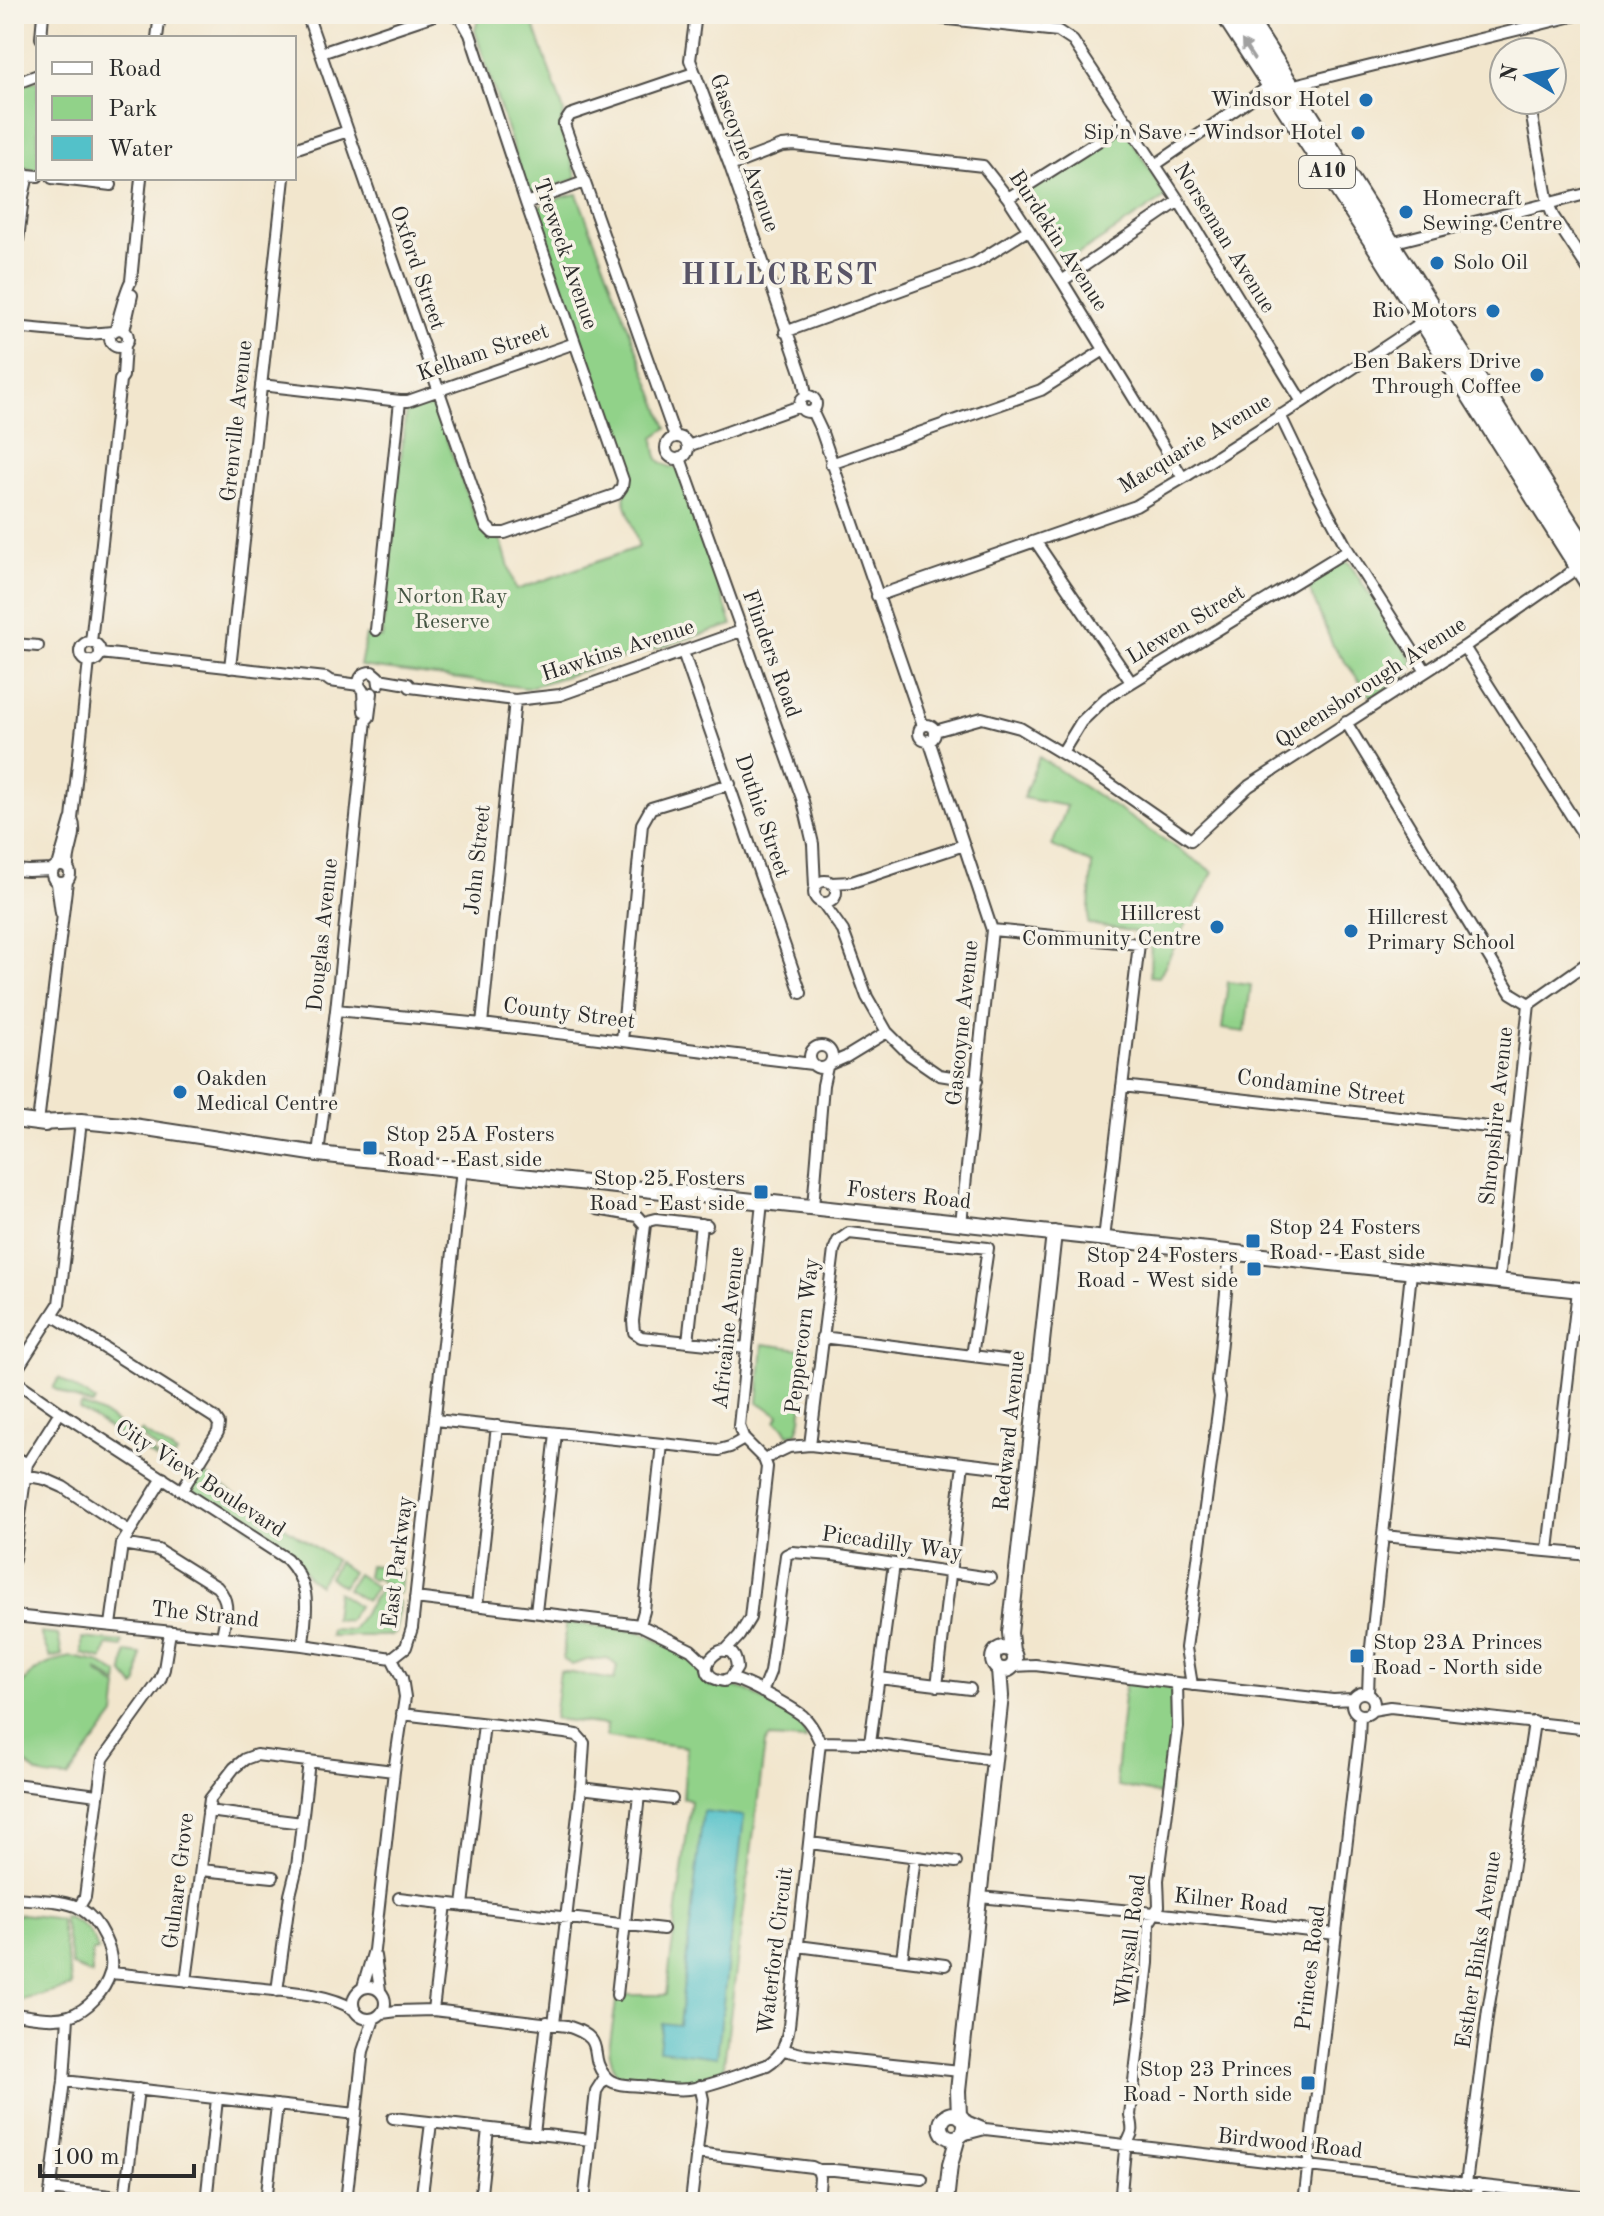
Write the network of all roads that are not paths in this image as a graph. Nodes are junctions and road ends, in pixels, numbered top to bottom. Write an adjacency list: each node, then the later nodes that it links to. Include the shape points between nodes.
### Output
1 (43, 14): 11 (street)
2 (160, 14): 12 (street)
3 (307, 14): 13 (street, Oxford Street)
4 (438, 14): 10 (street); 13 (street)
5 (696, 14): 14 (street, Gascoyne Avenue, via 690,60)
6 (903, 14): 19 (street, Norseman Avenue, via 1067,35)
7 (1225, 14): 17 (highway, A10, one-way to 7)
8 (1244, 14): 17 (highway, A10)
9 (1581, 14): 17 (street)
10 (461, 15): 34 (street, Treweck Avenue)
11 (41, 36)
12 (157, 36)
13 (321, 53): 20 (street, Oxford Street)
14 (694, 73): 23 (street, Gascoyne Avenue); 29 (street, via 570,115 564,124)
15 (36, 76): 16 (street)
16 (14, 84)
17 (1280, 85): 22 (street); 37 (highway, A10)
18 (1532, 116): 35 (street)
19 (1128, 122): 22 (street, Norseman Avenue); 32 (street)
20 (348, 131): 21 (street); 49 (street, Oxford Street)
21 (296, 148)
22 (1155, 165): 33 (street, Norseman Avenue)
23 (730, 166): 32 (street, Burdekin Avenue, via 794,145 973,164 983,166); 44 (street, Gascoyne Avenue)
24 (14, 168): 25 (street)
25 (33, 176): 38 (street)
26 (69, 180): 30 (street)
27 (141, 180): 45 (street, via 131,281)
28 (284, 180): 48 (street, Grenville Avenue)
29 (584, 182): 34 (street); 56 (street)
30 (111, 185)
31 (1590, 193): 35 (street)
32 (1008, 198): 36 (street, Burdekin Avenue)
33 (1179, 201): 41 (street); 52 (street, Norseman Avenue)
34 (526, 203): 46 (street, Treweck Avenue)
35 (1548, 203): 37 (street); 39 (street)
36 (1028, 230): 41 (street, Burdekin Avenue); 44 (street, via 975,263)
37 (1385, 246): 42 (highway, A10)
38 (15, 257): 40 (street)
39 (1590, 272)
40 (14, 276)
41 (1062, 281): 47 (street, Burdekin Avenue)
42 (1430, 317): 52 (street, Macquarie Avenue); 64 (highway, A10)
43 (14, 327): 45 (street)
44 (785, 332): 50 (street, Gascoyne Avenue)
45 (118, 338): 69 (street, via 120,380)
46 (575, 343): 49 (street, Kelham Street); 61 (street, Treweck Avenue, via 622,487 617,494)
47 (1104, 350): 59 (street, via 1041,390); 60 (street, Burdekin Avenue)
48 (261, 385): 51 (street, Kelham Street); 76 (street, Grenville Avenue)
49 (438, 391): 51 (street, Kelham Street); 61 (street, Oxford Street)
50 (806, 395): 53 (street); 54 (street, via 816,401)
51 (400, 401): 67 (street)
52 (1302, 402): 55 (street, Macquarie Avenue)
53 (800, 406): 54 (street); 57 (street)
54 (812, 411): 59 (street)
55 (1280, 415): 60 (street, Macquarie Avenue); 63 (street)
56 (675, 437): 57 (street); 58 (street, via 666,449 672,458)
57 (688, 446): 58 (street)
58 (680, 458): 68 (street, Flinders Road)
59 (831, 464): 66 (street)
60 (1183, 478): 62 (street, Macquarie Avenue, via 1136,506)
61 (493, 533)
62 (1036, 542): 66 (street, Macquarie Avenue); 78 (street)
63 (1348, 550): 77 (street); 78 (street, Llewen Street)
64 (1586, 561): 65 (highway, A10); 72 (street, Queensborough Avenue)
65 (1590, 584)
66 (877, 596): 82 (street, via 923,726 929,725)
67 (376, 630)
68 (741, 631): 73 (street, Hawkins Avenue); 87 (street, Flinders Road, via 803,801)
69 (91, 642): 74 (street); 75 (street, via 80,653)
70 (14, 644): 71 (street)
71 (38, 646)
72 (1464, 647): 77 (street, Queensborough Avenue); 86 (street)
73 (683, 652): 80 (street, Hawkins Avenue, via 560,695); 84 (street, Duthie Street)
74 (100, 653): 75 (street); 76 (street, Hawkins Avenue)
75 (89, 661): 89 (street, via 72,819)
76 (230, 668): 79 (street, Hawkins Avenue)
77 (1425, 670): 81 (street, Queensborough Avenue)
78 (1131, 682): 83 (street, Llewen Street, via 1081,722)
79 (369, 685): 80 (street, Hawkins Avenue, via 408,684); 100 (street, Douglas Avenue)
80 (515, 700): 101 (street, John Street)
81 (1346, 722): 83 (street, Queensborough Avenue, via 1249,786 1191,840); 99 (street, Shropshire Avenue, via 1511,993)
82 (932, 736): 83 (street, via 982,718 1020,728); 85 (street, Gascoyne Avenue)
83 (1062, 753)
84 (730, 784): 98 (street, Duthie Street); 103 (street, via 651,808 642,824)
85 (964, 845): 91 (street); 96 (street, Gascoyne Avenue)
86 (1590, 845)
87 (815, 865): 90 (street, Flinders Road); 92 (street, Flinders Road)
88 (14, 870): 89 (street)
89 (60, 875): 110 (street, via 65,912)
90 (828, 882): 91 (street); 92 (street); 93 (street)
91 (852, 882): 93 (street)
92 (815, 887): 94 (street, via 815,897)
93 (835, 896): 94 (street); 95 (street)
94 (823, 903): 95 (street)
95 (838, 924): 102 (street)
96 (992, 930): 107 (street, Gascoyne Avenue); 108 (street, via 1139,944)
97 (1590, 961): 99 (street)
98 (801, 993)
99 (1529, 1004): 112 (street, Shropshire Avenue)
100 (336, 1010): 101 (street, County Street); 114 (street, Douglas Avenue)
101 (482, 1024): 103 (street, County Street)
102 (887, 1032): 105 (street); 107 (street, via 939,1075)
103 (622, 1041): 106 (street, County Street)
104 (829, 1050): 105 (street); 106 (street, via 832,1057); 106 (street, via 817,1047)
105 (846, 1057): 106 (street)
106 (819, 1063): 117 (street, via 823,1085)
107 (977, 1081): 119 (street, Gascoyne Avenue)
108 (1122, 1086): 112 (street, Condamine Street); 122 (street)
109 (14, 1120): 110 (main road, Fosters Road)
110 (38, 1123): 111 (main road, Fosters Road); 113 (main road, Fosters Road, via 104,1123)
111 (80, 1130): 113 (main road, Fosters Road); 127 (street, via 61,1295)
112 (1515, 1130): 125 (street, Shropshire Avenue)
113 (223, 1141): 114 (main road, Fosters Road)
114 (318, 1154): 115 (main road, Fosters Road)
115 (462, 1169): 116 (main road, Fosters Road); 135 (street, East Parkway)
116 (762, 1202): 117 (main road, Fosters Road); 130 (street, Africaine Avenue)
117 (813, 1207): 119 (main road, Fosters Road)
118 (597, 1209): 120 (street, via 637,1216)
119 (961, 1224): 121 (main road, Fosters Road)
120 (645, 1225): 129 (street, via 634,1332); 129 (street, via 656,1219 704,1224)
121 (1054, 1233): 122 (main road, Fosters Road); 170 (main road, Redward Avenue)
122 (1104, 1239): 123 (main road, Fosters Road)
123 (1230, 1253): 124 (main road, Fosters Road); 177 (street, via 1217,1381 1220,1397 1186,1648)
124 (1411, 1273): 125 (main road, Fosters Road); 149 (street, Princes Road)
125 (1499, 1281): 126 (main road, Fosters Road)
126 (1584, 1291): 151 (street)
127 (54, 1316): 133 (street); 147 (street, via 215,1418 218,1432)
128 (822, 1337): 131 (street); 131 (street, Peppercorn Way, via 834,1250 849,1233 988,1248); 140 (street, Peppercorn Way)
129 (688, 1342): 130 (street)
130 (746, 1348): 138 (street, Africaine Avenue, via 739,1415)
131 (972, 1356): 132 (street)
132 (1012, 1361)
133 (14, 1377): 134 (street, City View Boulevard)
134 (60, 1412): 145 (street); 146 (street, City View Boulevard)
135 (435, 1420): 136 (street); 157 (street, East Parkway)
136 (497, 1426): 137 (street); 158 (street)
137 (556, 1433): 139 (street); 159 (street)
138 (744, 1439): 139 (street, via 719,1450); 142 (street, Africaine Avenue)
139 (662, 1444): 162 (street)
140 (810, 1445): 142 (street, via 789,1447); 143 (street)
141 (14, 1456): 145 (street)
142 (764, 1459): 164 (street, via 750,1618)
143 (963, 1464): 144 (street); 155 (street)
144 (1005, 1468)
145 (25, 1470): 148 (street); 153 (street)
146 (163, 1478): 147 (street, City View Boulevard); 148 (street)
147 (182, 1490): 166 (street, City View Boulevard, via 297,1570 308,1600)
148 (129, 1531): 150 (street)
149 (1383, 1536): 151 (street); 181 (street, Princes Road)
150 (122, 1544): 161 (street); 165 (street, via 158,1550 217,1587 227,1602)
151 (1548, 1550): 152 (street)
152 (1590, 1555)
153 (14, 1559)
154 (894, 1564): 155 (street, Piccadilly Way); 173 (street); 180 (street, Piccadilly Way, via 786,1555 770,1672)
155 (950, 1572): 156 (street, Piccadilly Way); 178 (street)
156 (990, 1578)
157 (415, 1598): 158 (street); 169 (street, East Parkway, via 406,1647)
158 (477, 1605): 159 (street)
159 (536, 1612): 162 (street)
160 (14, 1616): 161 (street, The Strand)
161 (111, 1625): 163 (street, The Strand)
162 (640, 1625): 167 (street)
163 (170, 1632): 165 (street, The Strand); 193 (street, via 160,1680 103,1759)
164 (739, 1636): 168 (street); 171 (street)
165 (222, 1637): 166 (street, The Strand)
166 (303, 1645): 169 (street, The Strand)
167 (691, 1650): 168 (street); 172 (street)
168 (720, 1651): 171 (street, via 731,1654); 172 (street)
169 (392, 1658): 182 (street, East Parkway, via 402,1678)
170 (1008, 1660): 175 (street); 188 (main road, Redward Avenue)
171 (737, 1664): 174 (street); 176 (street)
172 (707, 1665): 174 (street, via 715,1679)
173 (879, 1678): 178 (street); 187 (street)
174 (730, 1679): 176 (street)
175 (1177, 1683): 177 (street); 209 (street, Whysall Road, via 1178,1727 1159,1906)
176 (745, 1684): 180 (street)
177 (1192, 1685): 181 (street)
178 (937, 1686): 179 (street)
179 (970, 1689)
180 (762, 1692): 186 (street, via 805,1717)
181 (1363, 1704): 183 (street); 213 (street, Princes Road)
182 (402, 1714): 184 (street); 190 (street, East Parkway)
183 (1534, 1722): 185 (street); 252 (street, Esther Binks Avenue, via 1488,2010)
184 (484, 1724): 192 (street, via 581,1738); 207 (street)
185 (1590, 1729)
186 (820, 1742): 187 (street); 198 (street, Waterford Circuit)
187 (870, 1743): 188 (street)
188 (994, 1760): 203 (main road, Redward Avenue)
189 (309, 1761): 190 (street, Gulnare Grove); 196 (street, Gulnare Grove, via 256,1755 245,1759 210,1799); 197 (street)
190 (394, 1771): 215 (street, East Parkway)
191 (14, 1784): 193 (street)
192 (581, 1788): 194 (street); 210 (street)
193 (97, 1795): 208 (street, via 85,1897)
194 (639, 1795): 195 (street); 211 (street)
195 (672, 1799)
196 (208, 1811): 197 (street); 201 (street, Gulnare Grove)
197 (302, 1823): 221 (street)
198 (810, 1843): 199 (street); 214 (street, Waterford Circuit)
199 (915, 1857): 200 (street); 216 (street)
200 (956, 1862)
201 (201, 1870): 202 (street); 219 (street, Gulnare Grove)
202 (273, 1877)
203 (979, 1897): 209 (street, Kilner Road); 233 (main road, Redward Avenue)
204 (14, 1898): 208 (street)
205 (399, 1898): 206 (street)
206 (446, 1904): 207 (street); 225 (street)
207 (463, 1906): 210 (street)
208 (79, 1907): 218 (street, via 96,1921)
209 (1154, 1913): 213 (street, Kilner Road); 247 (street, Whysall Road, via 1130,2115 1133,2129)
210 (567, 1919): 211 (street); 230 (street)
211 (625, 1925): 212 (street); 223 (street)
212 (663, 1929)
213 (1336, 1934): 249 (street, Princes Road)
214 (798, 1946): 216 (street); 231 (street, Waterford Circuit)
215 (374, 1950): 220 (street, East Parkway); 222 (street, East Parkway)
216 (902, 1959): 217 (street)
217 (945, 1965)
218 (110, 1973): 219 (street); 229 (street, via 86,2008)
219 (186, 1981): 221 (street)
220 (360, 1989): 222 (street, via 372,1986); 224 (street); 226 (street, via 352,2000)
221 (277, 1991): 224 (street)
222 (382, 1994): 225 (street); 228 (street, via 385,2006)
223 (617, 1995)
224 (324, 1998): 226 (street)
225 (428, 2009): 228 (street); 230 (street)
226 (355, 2012): 228 (street, via 365,2019); 232 (street)
227 (14, 2014): 229 (street)
228 (378, 2016): 232 (street)
229 (68, 2017): 235 (street)
230 (550, 2023): 234 (street, via 591,2037); 245 (street)
231 (784, 2050): 233 (street); 236 (street, Waterford Circuit, via 767,2065)
232 (363, 2051): 240 (street)
233 (960, 2071): 243 (main road, Redward Avenue)
234 (605, 2077): 236 (street, Waterford Circuit, via 623,2084); 246 (street, via 596,2091)
235 (64, 2081): 237 (street); 253 (street)
236 (700, 2086): 248 (street)
237 (138, 2089): 238 (street); 254 (street)
238 (217, 2099): 239 (street); 258 (street)
239 (277, 2105): 240 (street); 259 (street)
240 (356, 2114): 260 (street)
241 (393, 2118): 242 (street)
242 (431, 2123): 244 (street); 261 (street)
243 (956, 2126): 247 (street, Birdwood Road); 266 (main road, Redward Avenue)
244 (488, 2129): 245 (street); 262 (street)
245 (534, 2134): 246 (street)
246 (591, 2140): 263 (street)
247 (1126, 2146): 249 (street, Birdwood Road); 267 (street, Whysall Road)
248 (696, 2153): 250 (street); 264 (street)
249 (1308, 2167): 252 (street, Birdwood Road); 268 (street, Princes Road)
250 (818, 2170): 251 (street); 265 (street)
251 (922, 2179)
252 (1472, 2184): 255 (street, Birdwood Road); 269 (street, Esther Binks Avenue)
253 (51, 2189): 254 (street); 256 (street)
254 (125, 2198): 257 (street)
255 (1590, 2198)
256 (49, 2202)
257 (161, 2202)
258 (206, 2202)
259 (266, 2202)
260 (346, 2202)
261 (421, 2202)
262 (480, 2202)
263 (584, 2202)
264 (691, 2202)
265 (818, 2202)
266 (946, 2202)
267 (1120, 2202)
268 (1304, 2202)
269 (1476, 2202)

